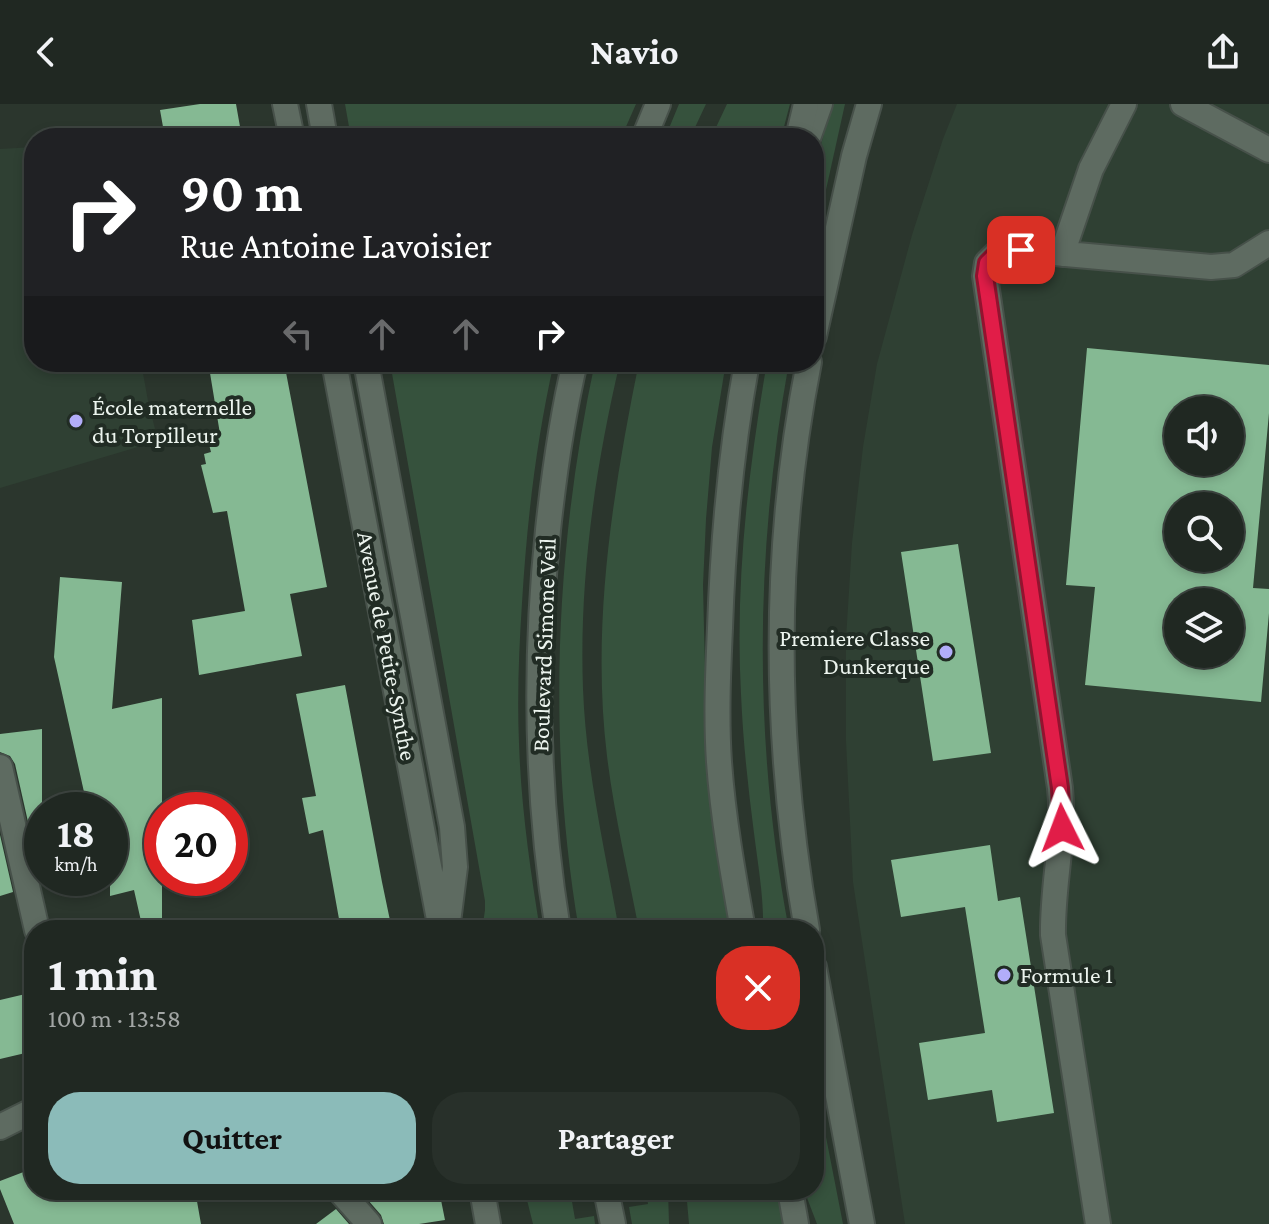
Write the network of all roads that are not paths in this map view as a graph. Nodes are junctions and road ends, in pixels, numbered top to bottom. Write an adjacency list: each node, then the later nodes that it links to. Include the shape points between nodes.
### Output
1 (285, 104): 9 (street)
2 (319, 104): 10 (street)
3 (658, 104): 11 (street)
4 (806, 104): 12 (street)
5 (820, 104): 13 (street)
6 (869, 104): 17 (street)
7 (1124, 104): 16 (street, via 1091,169)
8 (1183, 104): 14 (street)
9 (290, 128)
10 (323, 128)
11 (648, 128)
12 (800, 128)
13 (812, 128)
14 (1269, 150)
15 (1269, 243): 16 (street, via 1234,265 1211,267)
16 (1062, 254): 42 (street, via 996,254 987,263 985,276 1060,788 1053,935)
17 (824, 291)
18 (336, 372): 25 (street, Avenue de Petite-Synthe)
19 (368, 372): 26 (street, Avenue de Petite-Synthe, via 452,827 455,867)
20 (573, 372): 27 (street, Boulevard Simone Veil, via 551,507 539,662 543,814)
21 (746, 372): 28 (street, via 728,494 717,710 725,814)
22 (808, 372): 29 (street, via 788,507 781,658 787,792)
23 (0, 767): 24 (street)
24 (35, 920)
25 (439, 920)
26 (448, 920)
27 (556, 920)
28 (741, 920)
29 (805, 920)
30 (824, 1021): 41 (street)
31 (24, 1115): 32 (street)
32 (0, 1127)
33 (348, 1200): 37 (street)
34 (484, 1200): 38 (street)
35 (608, 1200): 39 (street)
36 (792, 1200): 40 (street)
37 (369, 1224)
38 (488, 1224)
39 (613, 1224)
40 (796, 1224)
41 (862, 1224)
42 (1098, 1224)

